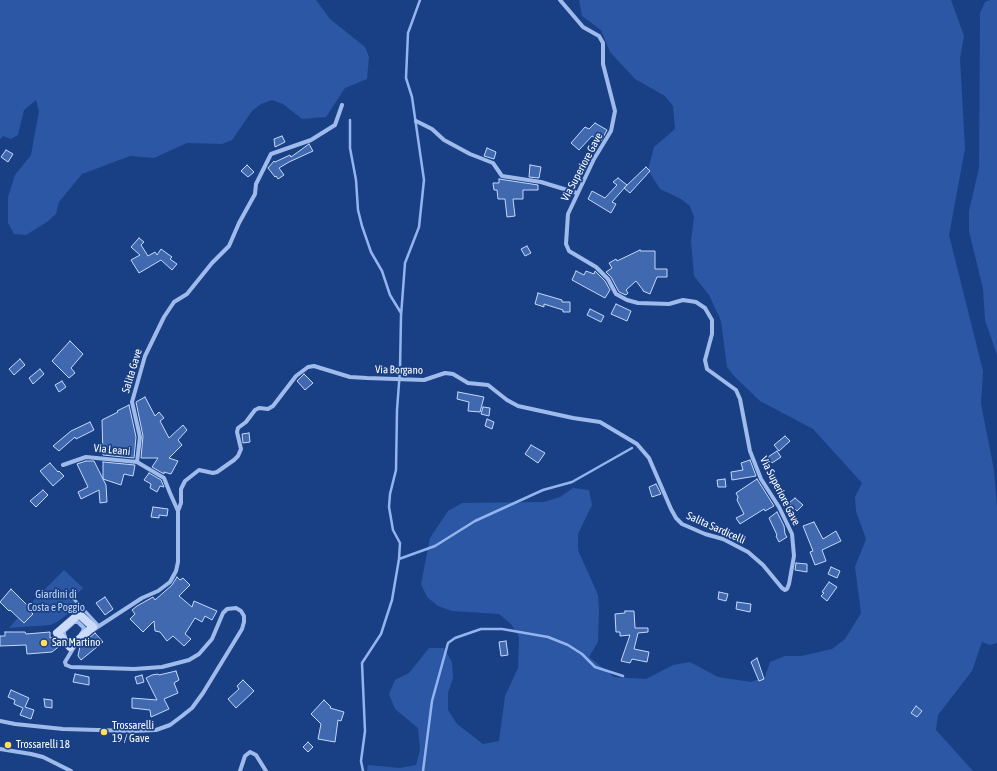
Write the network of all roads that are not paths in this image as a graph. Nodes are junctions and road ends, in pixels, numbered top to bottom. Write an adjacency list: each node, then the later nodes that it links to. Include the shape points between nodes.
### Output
1 (560, 0): 4 (street, Via Superiore Gave, via 583,27 599,36 603,44 603,64 615,111 611,131)
2 (342, 105): 5 (street, Salita Gave, via 335,125 311,140 271,154 256,184 255,194 229,246 187,294 174,302 164,317 145,356 132,402 140,437)
3 (416, 121): 4 (street, via 432,129 444,140 493,163 502,176 541,182)
4 (577, 193): 9 (street, Via Superiore Gave, via 568,214 566,244 569,251 596,267 608,279 616,294 627,300 669,304 683,300 696,302 705,308 712,320 712,334 705,360 707,369 736,390 750,451 761,479 792,534 794,556 789,584)
5 (137, 462): 6 (street, Via Leani, via 86,457); 8 (street, via 164,478)
6 (63, 465)
7 (664, 494): 8 (street, Via Borgano, via 649,458 637,444 600,422 518,406 488,385 468,382 453,374 445,373 424,380 350,377 314,366 308,367 296,376 273,406 255,410 238,428 241,449 238,456 217,472 199,470 185,481 181,488 181,503); 9 (street, Salita Sardicelli, via 676,518 682,524 723,539 748,552)
8 (178, 510): 11 (street, via 178,562 170,582)
9 (785, 590)
10 (73, 598): 11 (lane)
11 (98, 626): 12 (street)
12 (70, 650): 12 (street, via 84,628 78,622 64,630 64,638); 13 (street, via 65,662 71,667 134,669 175,664 194,658 206,647 227,609 239,609 244,616 242,629 203,693 192,708 170,725 156,730 132,731 62,728)
13 (0, 721)
14 (0, 749): 15 (street, via 43,757)
15 (71, 771)
16 (240, 771): 17 (street, via 247,753 250,752 254,753)
17 (266, 771)

